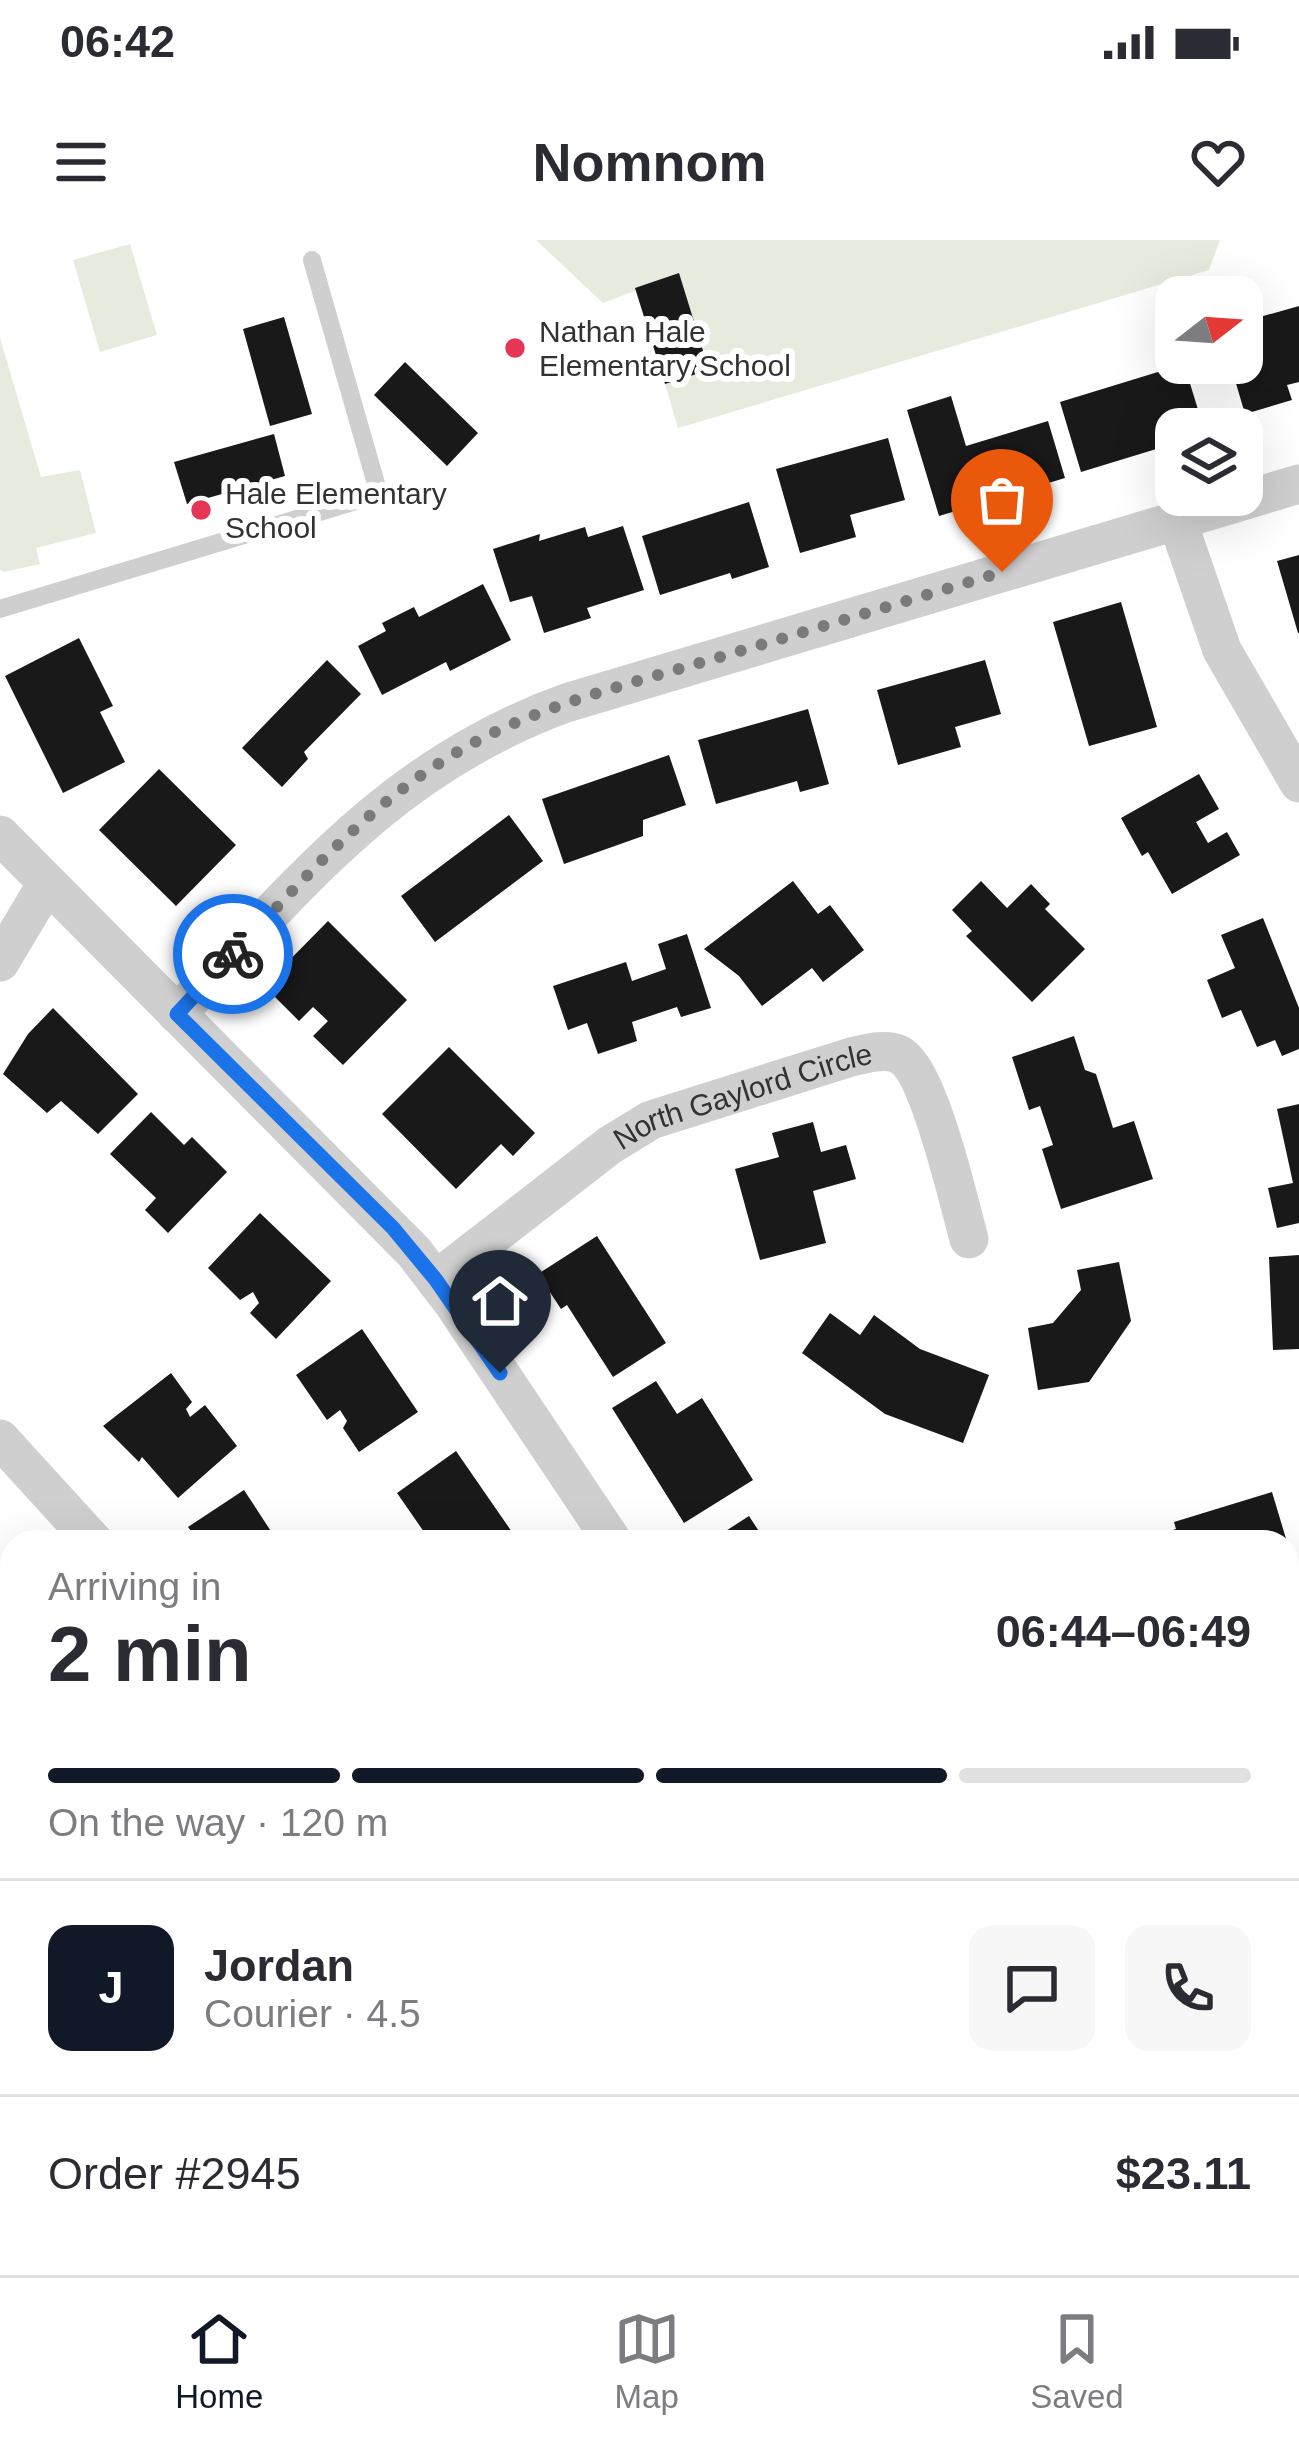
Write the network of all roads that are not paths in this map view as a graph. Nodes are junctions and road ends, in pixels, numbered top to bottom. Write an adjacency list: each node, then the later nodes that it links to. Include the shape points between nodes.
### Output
1 (312, 260): 4 (lane, via 379,494)
2 (1299, 484): 3 (street)
3 (1177, 520): 5 (street, via 1222,650); 9 (street, via 566,703 485,736 411,783 344,840)
4 (0, 609)
5 (1299, 783)
6 (0, 836): 7 (street)
7 (46, 885): 8 (street); 9 (street)
8 (0, 962)
9 (177, 1014): 11 (street)
10 (969, 1239): 11 (street, North Gaylord Circle, via 922,1082 900,1055 885,1052 651,1120)
11 (436, 1280): 14 (street)
12 (0, 1439): 13 (street)
13 (83, 1530)
14 (605, 1530)

